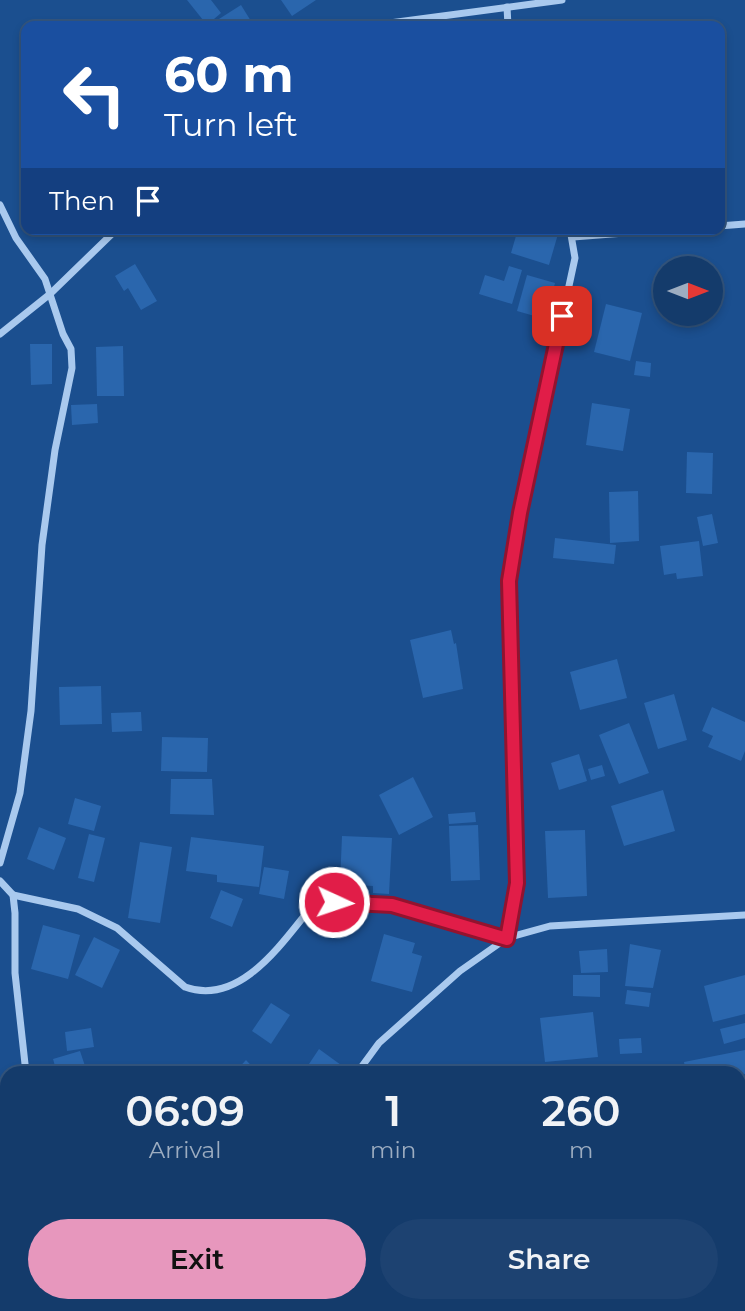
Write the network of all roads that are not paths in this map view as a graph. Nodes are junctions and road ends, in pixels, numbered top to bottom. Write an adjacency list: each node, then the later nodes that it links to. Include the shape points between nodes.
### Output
1 (562, 0): 2 (street)
2 (507, 7): 3 (street); 4 (street)
3 (404, 21)
4 (508, 21)
5 (0, 205): 10 (street)
6 (745, 224): 7 (street)
7 (725, 226)
8 (111, 235): 10 (street)
9 (571, 235): 16 (street, via 575,258 509,581 517,883)
10 (50, 294): 11 (street); 12 (street, via 71,349 72,368 42,545 31,711 20,793)
11 (0, 334)
12 (0, 863)
13 (0, 881): 14 (street)
14 (13, 895): 16 (street, via 78,909 117,928 185,987 195,990 248,978 313,905 392,905); 17 (street, via 15,972)
15 (745, 915): 16 (street, via 550,926)
16 (507, 939): 18 (street, via 460,971 379,1043)
17 (25, 1066)
18 (362, 1066)

